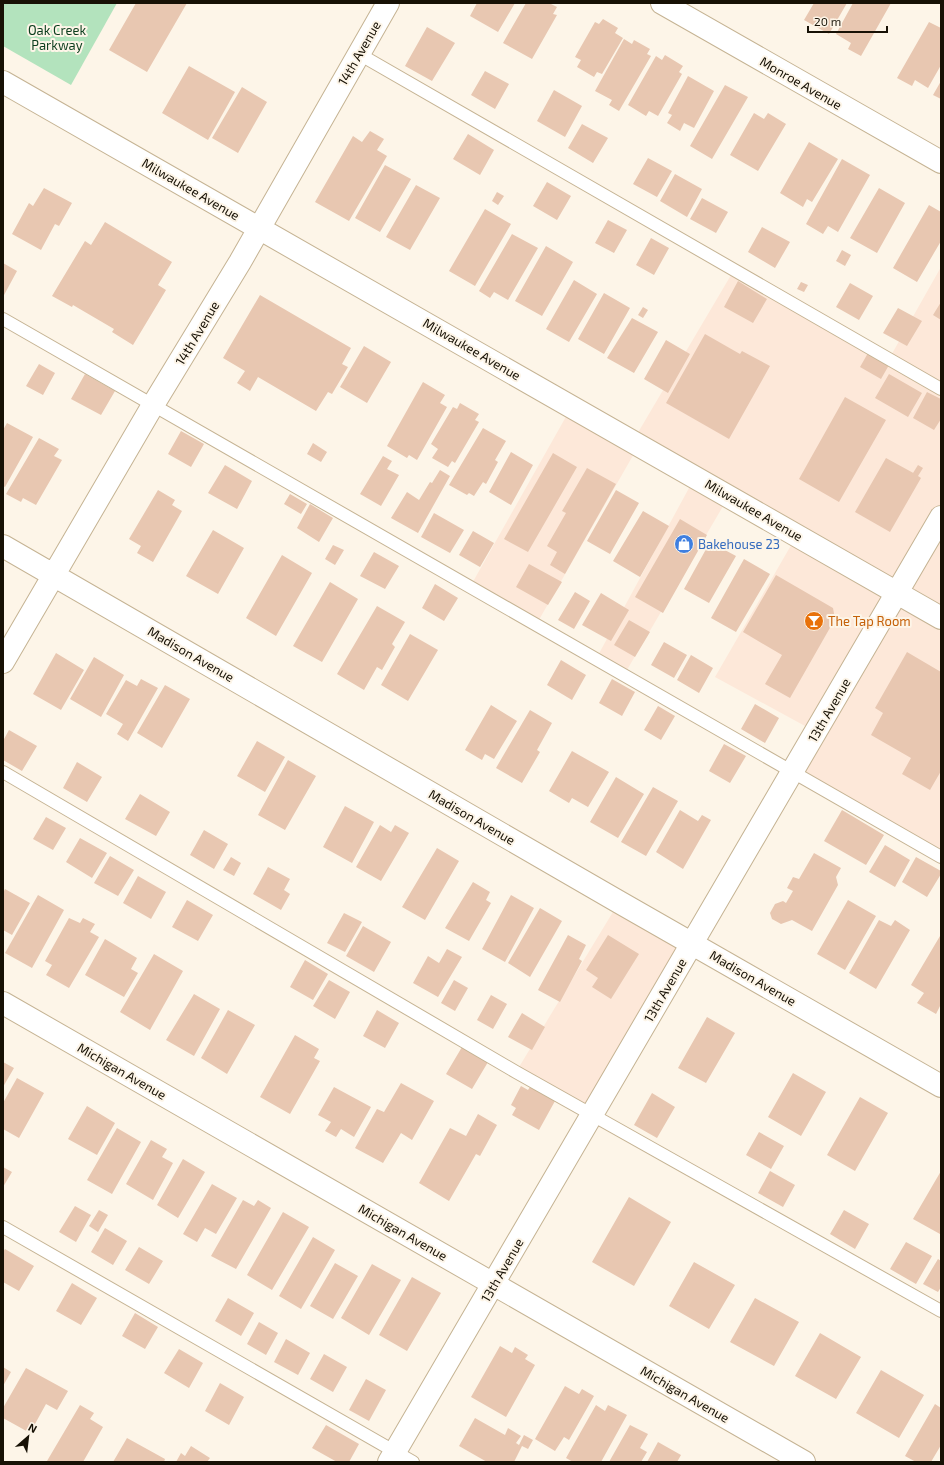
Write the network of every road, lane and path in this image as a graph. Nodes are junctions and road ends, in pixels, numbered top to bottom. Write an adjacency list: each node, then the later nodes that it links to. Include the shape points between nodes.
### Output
1 (388, 3): 3 (street, 14th Avenue)
2 (662, 3): 5 (street, Monroe Avenue)
3 (359, 54): 6 (street, 14th Avenue); 8 (lane)
4 (3, 82): 6 (street, Milwaukee Avenue)
5 (941, 162)
6 (259, 227): 9 (street, 14th Avenue); 13 (street, Milwaukee Avenue)
7 (3, 319): 9 (lane)
8 (941, 389)
9 (153, 405): 12 (street, 14th Avenue); 17 (lane)
10 (941, 517): 13 (street, 13th Avenue)
11 (3, 546): 12 (street, Madison Avenue)
12 (53, 575): 15 (street, 14th Avenue); 19 (street, Madison Avenue)
13 (898, 592): 14 (street, Milwaukee Avenue); 17 (street, 13th Avenue)
14 (941, 618)
15 (3, 662)
16 (3, 772): 22 (lane)
17 (793, 772): 18 (lane); 19 (street, 13th Avenue)
18 (941, 856)
19 (692, 944): 21 (street, Madison Avenue); 22 (street, 13th Avenue)
20 (3, 1003): 24 (street, Michigan Avenue)
21 (941, 1086)
22 (592, 1115): 24 (street, 13th Avenue); 25 (lane)
23 (3, 1227): 26 (lane)
24 (493, 1284): 26 (street, 13th Avenue); 27 (street, Michigan Avenue)
25 (941, 1311)
26 (399, 1459)
27 (804, 1462)

